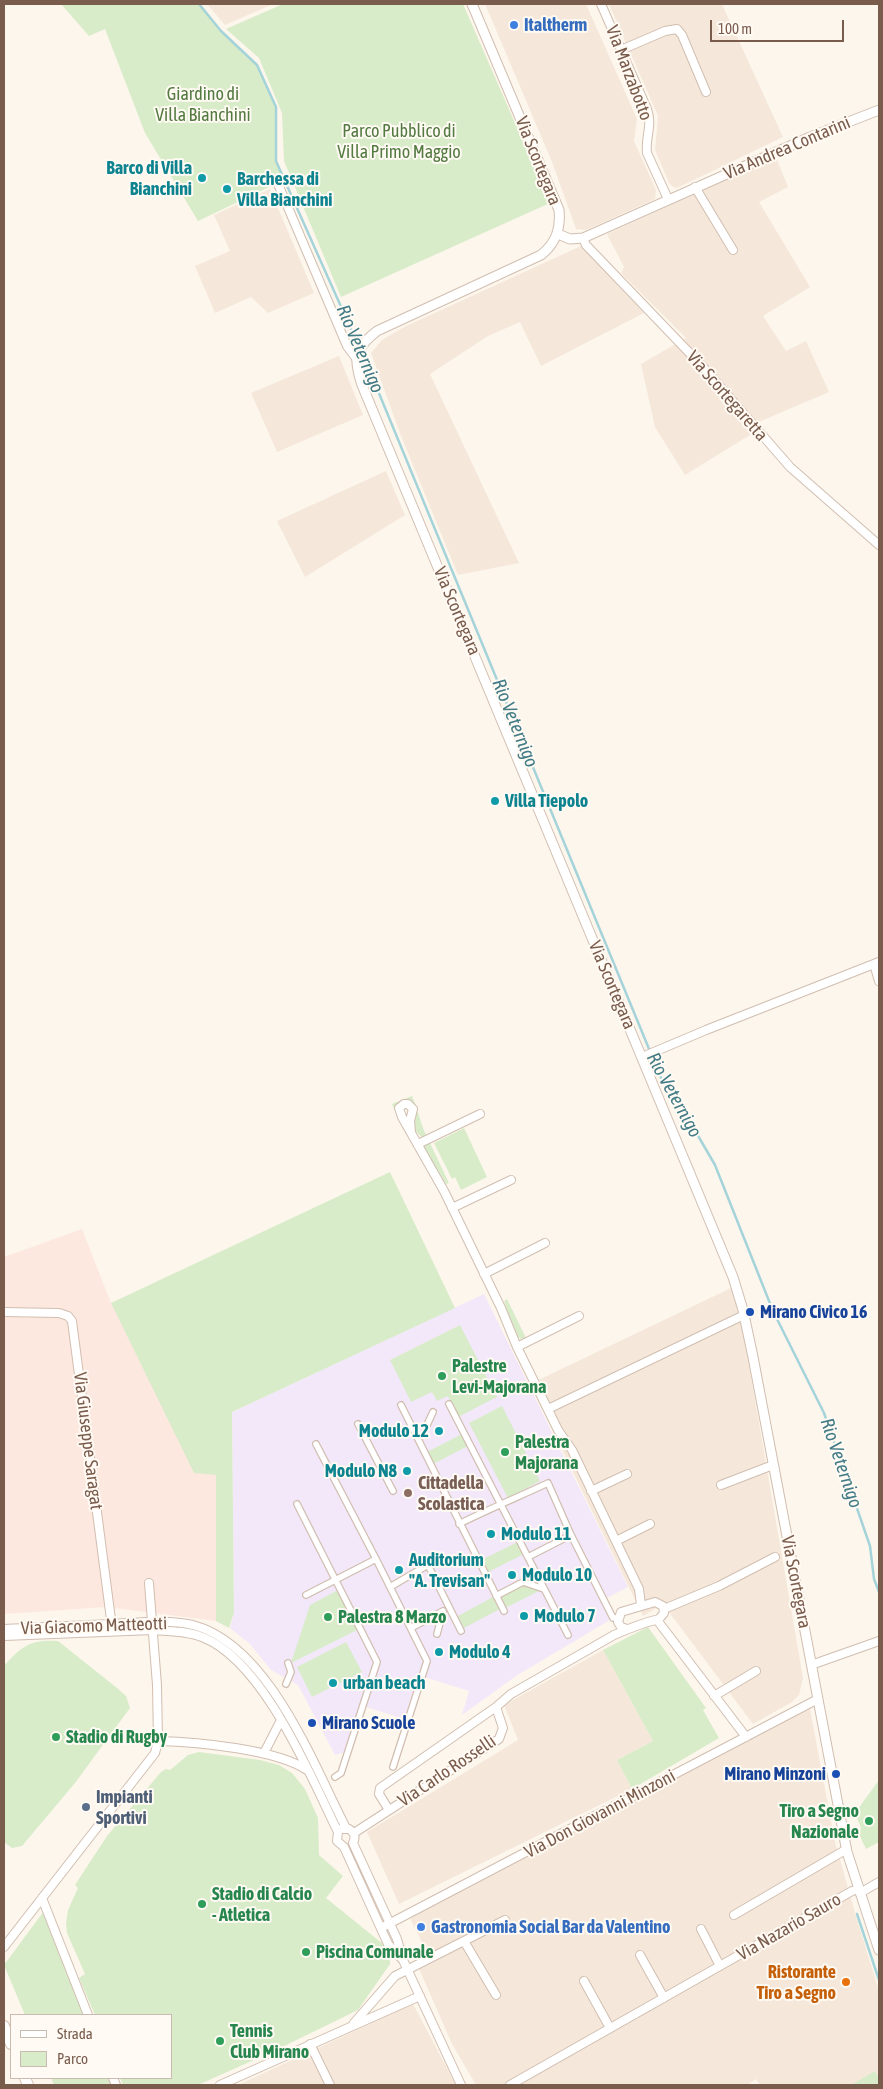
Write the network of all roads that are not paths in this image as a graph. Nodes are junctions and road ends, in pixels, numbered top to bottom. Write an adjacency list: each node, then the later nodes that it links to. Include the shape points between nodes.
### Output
1 (472, 4): 9 (street, Via Scortegara, via 559,210)
2 (601, 4): 3 (street, Via Marzabotto)
3 (621, 50): 4 (street, via 665,30 677,29); 8 (street, Via Marzabotto, via 649,115 647,153)
4 (706, 92)
5 (879, 110): 7 (street, Via Andrea Contarini)
6 (278, 184): 12 (street, Via Scortegara, via 347,346)
7 (695, 187): 8 (street, Via Andrea Contarini); 11 (street)
8 (668, 199): 10 (street, Via Andrea Contarini)
9 (558, 234): 10 (street, via 570,239); 12 (street, via 541,255 385,327 364,342)
10 (583, 238): 13 (street, Via Scortegaretta, via 586,245 703,367 790,467)
11 (733, 250)
12 (357, 355): 16 (street, Via Scortegara, via 362,385)
13 (879, 545)
14 (876, 963): 15 (street); 16 (street)
15 (879, 981)
16 (642, 1058): 25 (street, Via Scortegara, via 729,1268)
17 (480, 1114): 19 (street)
18 (411, 1132): 19 (street)
19 (418, 1144): 21 (street)
20 (511, 1180): 21 (street)
21 (452, 1208): 23 (street)
22 (545, 1243): 23 (street)
23 (484, 1274): 27 (street)
24 (4, 1312): 65 (street, Via Giuseppe Saragat, via 59,1313 72,1321)
25 (744, 1315): 30 (street); 35 (street, Via Scortegara)
26 (579, 1316): 27 (street)
27 (517, 1347): 30 (street)
28 (449, 1404): 40 (street)
29 (401, 1405): 42 (street)
30 (548, 1409): 39 (street)
31 (433, 1412): 33 (street)
32 (358, 1424): 38 (street)
33 (427, 1425)
34 (316, 1444): 48 (street)
35 (773, 1465): 37 (street); 76 (street, Via Scortegara)
36 (627, 1474): 39 (street)
37 (721, 1485)
38 (393, 1491)
39 (592, 1491): 45 (street)
40 (500, 1503): 42 (street); 44 (street, via 548,1483); 46 (street)
41 (297, 1504): 51 (street)
42 (460, 1524): 57 (street)
43 (650, 1524): 45 (street)
44 (572, 1535): 46 (street); 62 (street, via 613,1618)
45 (616, 1541): 55 (street)
46 (528, 1557): 54 (street)
47 (776, 1557): 60 (street)
48 (376, 1559): 51 (street); 53 (street)
49 (438, 1559): 50 (street)
50 (428, 1565): 53 (street); 69 (street)
51 (335, 1580): 56 (street); 88 (street, via 377,1662 341,1773)
52 (148, 1582): 64 (street)
53 (390, 1587): 66 (street)
54 (544, 1589): 57 (street, via 523,1582); 71 (street)
55 (639, 1589): 58 (street); 59 (street)
56 (306, 1595)
57 (496, 1596): 61 (street)
58 (652, 1602): 59 (street); 60 (street, via 658,1602)
59 (641, 1606): 62 (street, via 624,1610)
60 (664, 1610): 63 (street, via 663,1616)
61 (504, 1611)
62 (618, 1620): 68 (street); 72 (street)
63 (657, 1620): 68 (street, Via Carlo Rosselli, via 648,1620); 79 (street)
64 (153, 1626): 65 (street, Via Giacomo Matteotti); 82 (street, Via Giacomo Matteotti, via 202,1636 226,1649 256,1681); 84 (street); 90 (street, Via Giacomo Matteotti, via 193,1625 226,1639 248,1659 271,1686 290,1718)
65 (112, 1628): 67 (street, Via Giacomo Matteotti); 73 (street, Via Giacomo Matteotti)
66 (411, 1628): 70 (street, via 443,1611); 86 (street, via 427,1662)
67 (4, 1629)
68 (627, 1629): 72 (street, Via Carlo Rosselli)
69 (461, 1631)
70 (437, 1634)
71 (568, 1635)
72 (614, 1635): 81 (street, Via Carlo Rosselli, via 511,1694)
73 (4, 1636)
74 (879, 1641): 76 (street)
75 (288, 1663): 78 (street, via 291,1672)
76 (811, 1665): 80 (street, Via Scortegara)
77 (756, 1671): 79 (street)
78 (286, 1684)
79 (714, 1696): 83 (street)
80 (818, 1700): 83 (street, Via Don Giovanni Minzoni); 95 (street, Via Scortegara)
81 (496, 1707): 89 (street, Via Carlo Rosselli, via 502,1728 500,1739); 89 (street, via 380,1788 379,1794)
82 (281, 1720): 85 (street); 87 (street, Via Giacomo Matteotti)
83 (746, 1737): 101 (street, Via Don Giovanni Minzoni)
84 (158, 1741): 85 (street); 98 (street, via 155,1753)
85 (264, 1753): 87 (street)
86 (393, 1767)
87 (307, 1770): 91 (street, Via Giacomo Matteotti)
88 (335, 1776)
89 (389, 1810): 92 (street, Via Carlo Rosselli)
90 (346, 1828): 91 (street); 92 (street)
91 (338, 1832): 94 (street, Via Giacomo Matteotti, via 337,1841)
92 (354, 1833): 93 (street)
93 (353, 1843): 94 (street); 101 (street, Via Giacomo Matteotti)
94 (344, 1847): 102 (street, Via Giacomo Matteotti)
95 (847, 1848): 97 (street, Via Scortegara); 99 (street)
96 (879, 1882): 97 (street, Via Nazario Sauro)
97 (860, 1891): 106 (street, Via Scortegara); 109 (street, Via Nazario Sauro, via 852,1891)
98 (42, 1898): 105 (street); 115 (street)
99 (734, 1915)
100 (505, 1920): 104 (street)
101 (390, 1924): 102 (street, Via Don Giovanni Minzoni); 108 (street, Via Giacomo Matteotti)
102 (381, 1928): 108 (street, Via Giacomo Matteotti, via 388,1944)
103 (701, 1929): 109 (street, Via Nazario Sauro)
104 (464, 1941): 110 (street); 112 (street)
105 (4, 1947)
106 (879, 1950)
107 (640, 1955): 114 (street)
108 (403, 1960): 110 (street, Via Giacomo Matteotti)
109 (720, 1966): 114 (street, Via Nazario Sauro)
110 (408, 1970): 113 (street, Via Giacomo Matteotti); 117 (street, via 395,1976)
111 (584, 1981): 118 (street)
112 (496, 1995)
113 (420, 1996): 117 (street); 123 (street, Via Giacomo Matteotti)
114 (664, 1998): 118 (street, Via Nazario Sauro)
115 (88, 2014)
116 (4, 2026): 119 (main road)
117 (350, 2026): 120 (street)
118 (610, 2028): 124 (street, Via Nazario Sauro)
119 (10, 2041)
120 (310, 2044): 121 (street); 122 (street)
121 (220, 2085)
122 (330, 2085)
123 (461, 2085)
124 (510, 2085)

